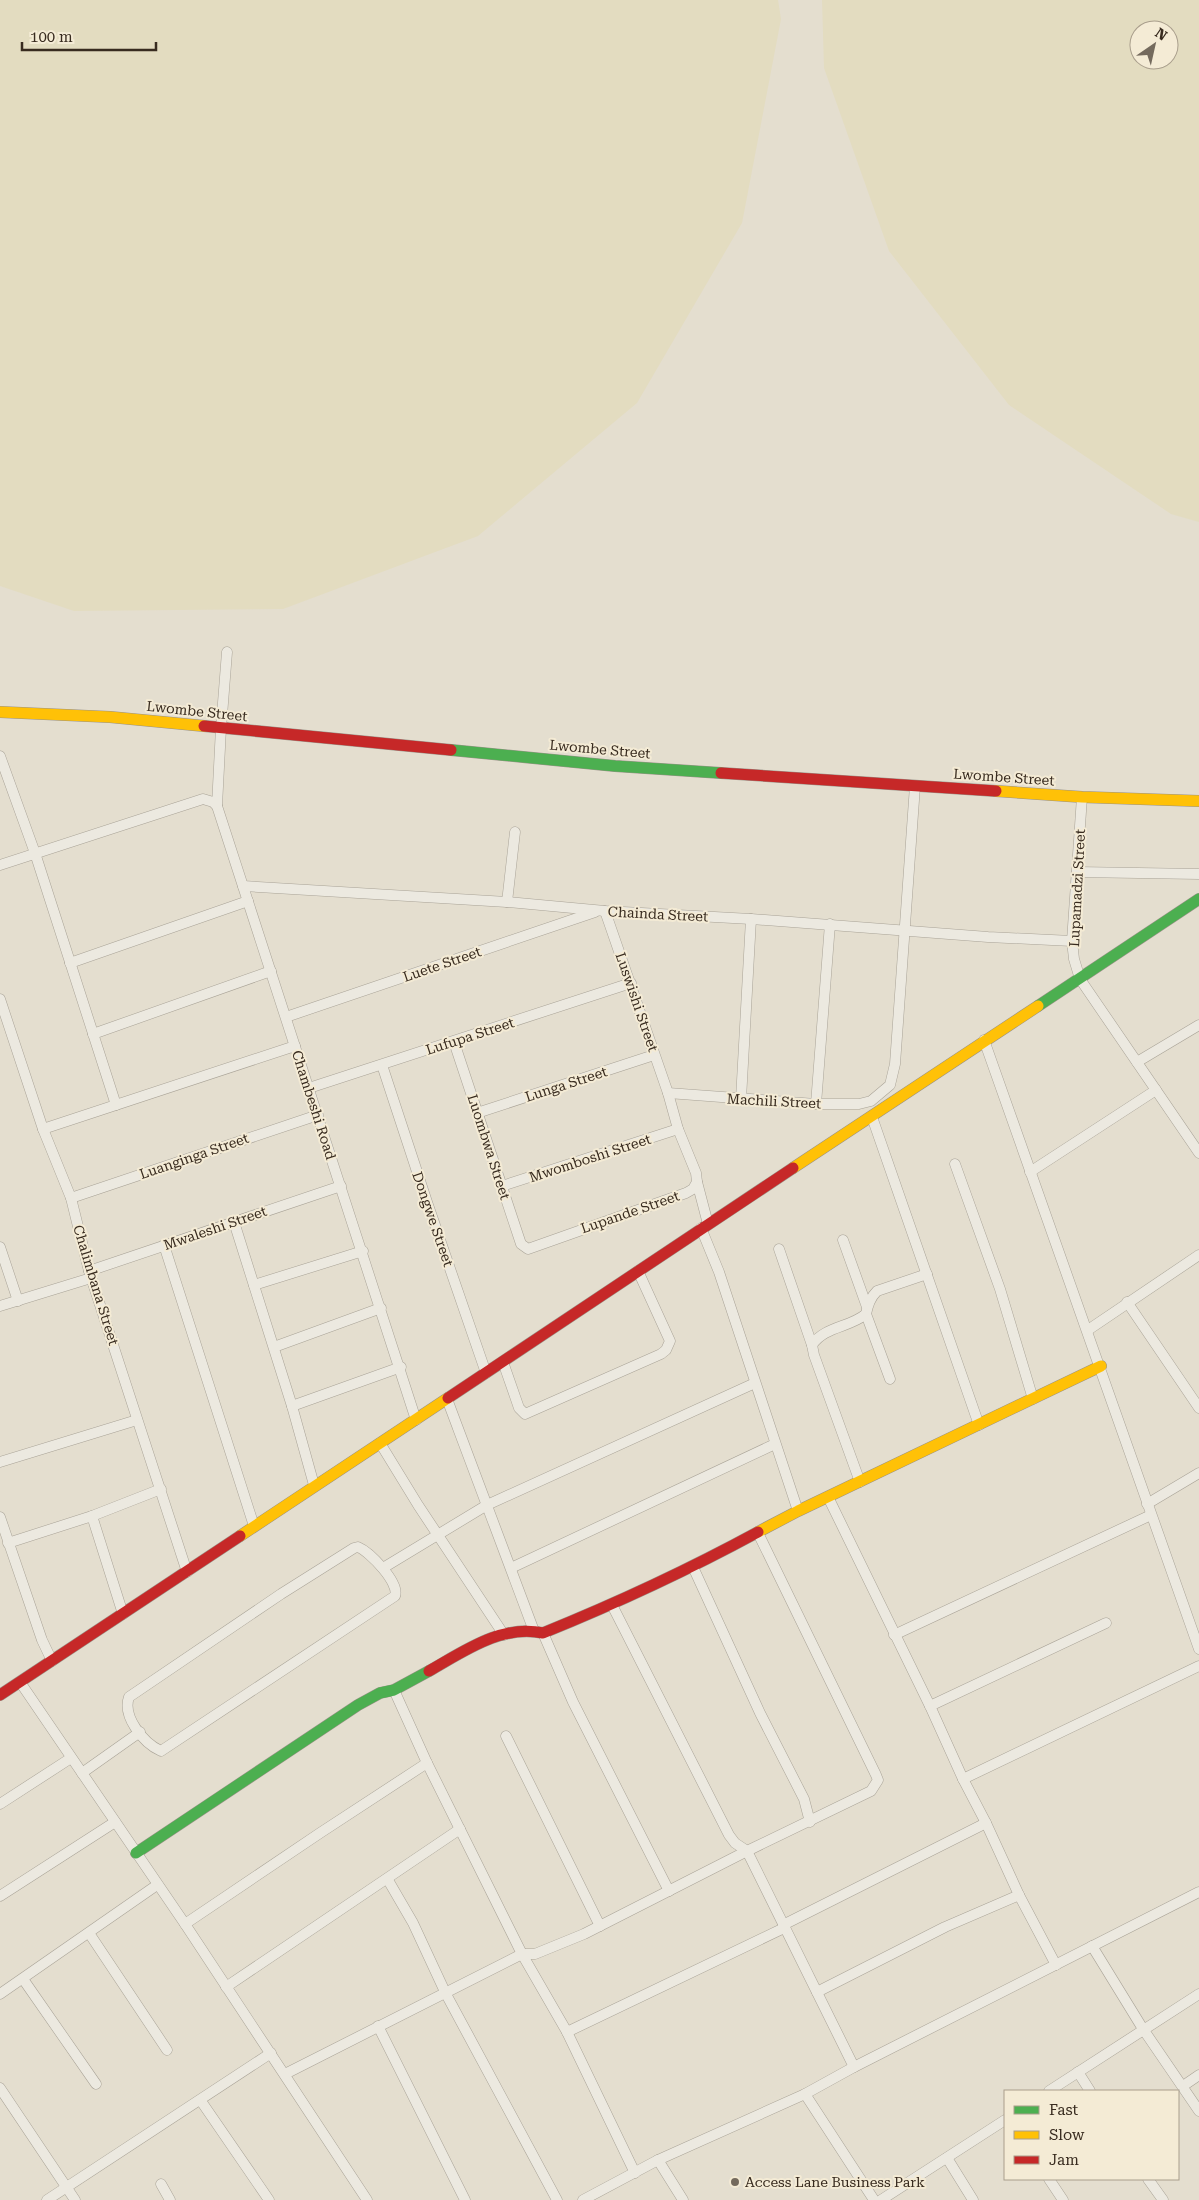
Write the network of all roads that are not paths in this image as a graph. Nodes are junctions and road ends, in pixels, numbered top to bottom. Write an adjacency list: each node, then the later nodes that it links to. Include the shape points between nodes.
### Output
1 (227, 652): 3 (street)
2 (0, 712): 3 (street, Lwombe Street, via 110,717)
3 (220, 728): 5 (street, Lwombe Street, via 615,766); 8 (street)
4 (0, 756): 10 (street)
5 (915, 786): 6 (street, Lwombe Street); 21 (street)
6 (1082, 797): 7 (street, Lwombe Street); 12 (street, Lupamadzi Street)
7 (1199, 801)
8 (217, 806): 10 (street, via 203,799); 14 (street, Chambeshi Road)
9 (514, 832): 17 (street)
10 (35, 853): 11 (street); 23 (street)
11 (0, 865)
12 (1077, 872): 13 (street); 22 (street, Lupamadzi Street)
13 (1199, 874)
14 (243, 886): 16 (street, Chambeshi Road); 17 (street, Chainda Street)
15 (1199, 899): 25 (street)
16 (248, 901): 23 (street); 24 (street, Chambeshi Road)
17 (506, 902): 18 (street, Chainda Street)
18 (602, 911): 19 (street, Chainda Street); 26 (street, Luswishi Street); 28 (street, Luete Street)
19 (751, 919): 20 (street, Chainda Street); 41 (street)
20 (830, 924): 21 (street, Chainda Street); 43 (street)
21 (904, 930): 22 (street, Chainda Street); 42 (street, via 895,1064 890,1085)
22 (1072, 941): 25 (street, Lupamadzi Street)
23 (70, 964): 31 (street)
24 (271, 971): 28 (street, Chambeshi Road); 31 (street)
25 (1080, 979): 32 (street); 36 (street, Lupamadzi Street)
26 (631, 983): 33 (street, Lufupa Street); 35 (street, Luswishi Street)
27 (0, 999): 30 (street, Chalimbana Street)
28 (286, 1017): 34 (street, Chambeshi Road)
29 (1199, 1025): 36 (street)
30 (5, 1031): 48 (street, Chalimbana Street)
31 (93, 1034): 44 (street)
32 (984, 1040): 47 (street); 54 (street)
33 (454, 1042): 37 (street, Lufupa Street); 45 (street, Luombwa Street)
34 (295, 1046): 38 (street, Chambeshi Road); 44 (street)
35 (654, 1055): 40 (street, Luswishi Street); 45 (street, Lunga Street)
36 (1137, 1062): 39 (street, Lupamadzi Street)
37 (382, 1065): 38 (street, Lufupa Street); 83 (street, Dongwe Street)
38 (309, 1088): 46 (street, Chambeshi Road)
39 (1156, 1090): 51 (street, Lupamadzi Street); 54 (street)
40 (668, 1093): 41 (street, Machili Street); 49 (street)
41 (741, 1099): 43 (street, Machili Street)
42 (874, 1099): 43 (street, Machili Street, via 859,1104); 47 (street)
43 (816, 1104)
44 (116, 1105): 48 (street)
45 (478, 1113): 57 (street, Luombwa Street)
46 (318, 1115): 56 (street, Chambeshi Road); 58 (street, Luanginga Street)
47 (874, 1115): 60 (street); 70 (street)
48 (43, 1129): 58 (street, Chalimbana Street)
49 (678, 1129): 55 (street); 57 (street, Mwomboshi Street)
50 (1199, 1134): 51 (street)
51 (1190, 1140): 52 (street, Lupamadzi Street)
52 (1199, 1153)
53 (956, 1164): 87 (street, via 1000,1289)
54 (1030, 1172): 77 (street)
55 (697, 1182): 60 (street); 64 (street, Lupande Street, via 686,1193)
56 (341, 1186): 59 (street, Mwaleshi Street); 66 (street, Chambeshi Road)
57 (502, 1186): 64 (street, Luombwa Street, via 521,1244)
58 (71, 1198): 69 (street, Chalimbana Street)
59 (234, 1222): 62 (street, Mwaleshi Street); 71 (street)
60 (705, 1226): 68 (street); 85 (street)
61 (843, 1240): 76 (street)
62 (164, 1245): 69 (street, Mwaleshi Street); 107 (street)
63 (0, 1247): 72 (street)
64 (528, 1249)
65 (779, 1249): 78 (street)
66 (362, 1252): 71 (street); 75 (street, Chambeshi Road)
67 (1199, 1255): 73 (street)
68 (638, 1271): 80 (street); 80 (street, via 670,1341 661,1354 525,1414 519,1408)
69 (90, 1274): 72 (street, Mwaleshi Street); 90 (street, Chalimbana Street)
70 (927, 1274): 76 (street, via 877,1291); 92 (street)
71 (254, 1285): 79 (street)
72 (18, 1301): 74 (street, Mwaleshi Street)
73 (1127, 1302): 77 (street); 89 (street)
74 (0, 1306)
75 (381, 1308): 79 (street); 82 (street, Chambeshi Road)
76 (866, 1310): 78 (street, via 859,1320 824,1333); 84 (street)
77 (1088, 1330): 81 (street)
78 (812, 1345): 97 (street)
79 (274, 1348): 88 (street)
80 (503, 1362): 83 (street)
81 (1101, 1366): 87 (street); 101 (street)
82 (401, 1367): 88 (street); 91 (street, Chambeshi Road)
83 (486, 1373): 86 (street)
84 (890, 1379)
85 (755, 1383): 94 (street); 102 (street)
86 (447, 1399): 91 (street); 102 (street)
87 (1033, 1399): 92 (street)
88 (292, 1406): 98 (street)
89 (1199, 1408)
90 (137, 1420): 95 (street); 99 (street, Chalimbana Street)
91 (416, 1420): 93 (street)
92 (979, 1425): 97 (street)
93 (380, 1443): 98 (street); 108 (street)
94 (776, 1444): 103 (street); 113 (street)
95 (0, 1462)
96 (1199, 1473): 101 (street)
97 (860, 1482): 100 (street)
98 (314, 1485): 107 (street)
99 (161, 1489): 105 (street); 114 (street, Chalimbana Street)
100 (828, 1497): 103 (street); 120 (street)
101 (1148, 1504): 104 (street)
102 (487, 1505): 108 (street); 113 (street)
103 (798, 1511): 109 (street)
104 (1151, 1515): 120 (street); 121 (street)
105 (92, 1516): 110 (street); 116 (street)
106 (0, 1517): 110 (street)
107 (254, 1526): 114 (street)
108 (437, 1534): 112 (street); 119 (street)
109 (758, 1534): 111 (street); 136 (street, via 878,1780 866,1795)
110 (8, 1543): 122 (street)
111 (692, 1567): 115 (street); 136 (street, via 804,1799)
112 (383, 1568): 128 (street, via 396,1588 394,1596 161,1751 150,1745); 128 (street, via 361,1548 354,1548 281,1594 129,1697 128,1714)
113 (511, 1568): 118 (street)
114 (187, 1572): 116 (street)
115 (612, 1605): 118 (street); 139 (street, via 729,1835)
116 (123, 1614): 122 (street)
117 (1106, 1623): 127 (street)
118 (538, 1632): 119 (street); 143 (street)
119 (504, 1634): 125 (street, via 493,1636)
120 (894, 1635): 127 (street)
121 (1199, 1649)
122 (52, 1661): 124 (street)
123 (1199, 1666): 133 (street)
124 (20, 1682): 126 (street); 130 (street)
125 (394, 1690): 131 (street); 140 (street, via 380,1693 351,1710)
126 (0, 1695)
127 (930, 1706): 133 (street)
128 (140, 1732): 132 (street)
129 (506, 1736): 148 (street)
130 (71, 1758): 132 (street); 134 (street)
131 (427, 1764): 138 (street); 147 (street)
132 (82, 1773): 135 (street)
133 (963, 1778): 137 (street)
134 (0, 1804)
135 (115, 1822): 140 (street); 146 (street)
136 (810, 1822): 139 (street)
137 (986, 1823): 145 (street); 149 (street)
138 (460, 1829): 141 (street); 152 (street)
139 (747, 1851): 143 (street); 149 (street)
140 (136, 1853): 142 (street)
141 (388, 1880): 155 (street); 158 (street, via 413,1923)
142 (157, 1885): 147 (street); 150 (street)
143 (669, 1892): 148 (street)
144 (1199, 1892): 151 (street)
145 (1019, 1895): 153 (street); 156 (street, via 945,1927)
146 (0, 1896)
147 (185, 1924): 155 (street)
148 (600, 1926): 152 (street, via 535,1954)
149 (783, 1926): 156 (street); 162 (street)
150 (89, 1933): 154 (street); 163 (street)
151 (1092, 1946): 153 (street); 161 (street)
152 (522, 1954): 158 (street); 162 (street)
153 (1056, 1965): 165 (street)
154 (23, 1979): 157 (street); 169 (street)
155 (226, 1987): 164 (street)
156 (817, 1992): 165 (street)
157 (0, 1994)
158 (446, 1994): 160 (street); 191 (street)
159 (1199, 1994): 161 (street)
160 (378, 2026): 167 (street); 190 (street)
161 (1143, 2029): 166 (street); 170 (street)
162 (567, 2032): 180 (street)
163 (167, 2050)
164 (271, 2053): 167 (street); 175 (street)
165 (854, 2067): 174 (street)
166 (1078, 2072): 172 (street); 173 (street)
167 (284, 2074): 189 (street)
168 (1199, 2075): 170 (street)
169 (96, 2084)
170 (1183, 2086): 176 (street)
171 (0, 2088): 184 (street)
172 (1050, 2090)
173 (1089, 2090)
174 (805, 2094): 179 (street); 194 (street)
175 (201, 2100): 184 (street); 188 (street)
176 (1199, 2112)
177 (1004, 2121): 178 (street)
178 (947, 2158): 195 (street); 196 (street)
179 (658, 2160): 180 (street); 193 (street)
180 (635, 2173): 192 (street)
181 (1050, 2180): 197 (street)
182 (1149, 2180): 198 (street)
183 (161, 2184): 187 (street)
184 (66, 2187): 185 (street); 186 (street)
185 (47, 2200)
186 (75, 2200)
187 (170, 2200)
188 (269, 2200)
189 (367, 2200)
190 (465, 2200)
191 (557, 2200)
192 (583, 2200)
193 (683, 2200)
194 (874, 2200)
195 (881, 2200)
196 (974, 2200)
197 (1063, 2200)
198 (1163, 2200)

